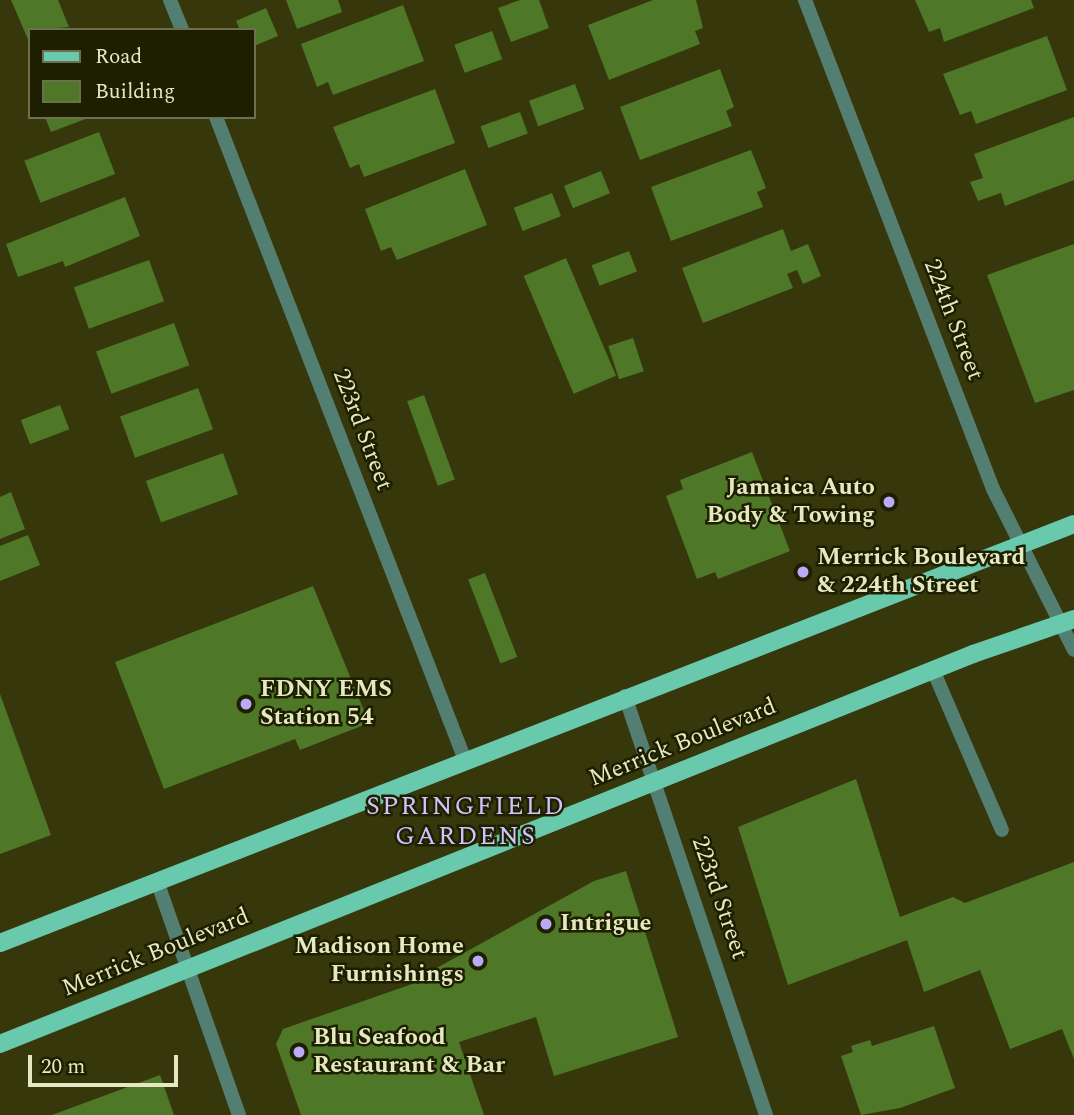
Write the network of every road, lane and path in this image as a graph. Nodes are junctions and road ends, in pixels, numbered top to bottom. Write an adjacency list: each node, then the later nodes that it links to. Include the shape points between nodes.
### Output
1 (170, 0): 3 (street)
2 (805, 0): 6 (street, 224th Street, via 993,489)
3 (181, 28)
4 (217, 119): 11 (street, 223rd Street)
5 (1074, 524): 6 (main road)
6 (1020, 543): 7 (street, 224th Street); 10 (main road)
7 (1067, 621): 8 (street, 224th Street); 9 (main road, Merrick Boulevard)
8 (1074, 650)
9 (933, 670): 12 (main road, Merrick Boulevard); 13 (street)
10 (625, 696): 11 (main road); 12 (street, 223rd Street)
11 (464, 760): 14 (main road)
12 (655, 781): 16 (main road, Merrick Boulevard); 19 (street, 223rd Street)
13 (1002, 830)
14 (157, 881): 15 (main road); 16 (street)
15 (0, 943)
16 (187, 966): 17 (main road, Merrick Boulevard); 18 (street)
17 (0, 1044)
18 (239, 1115)
19 (766, 1115)

